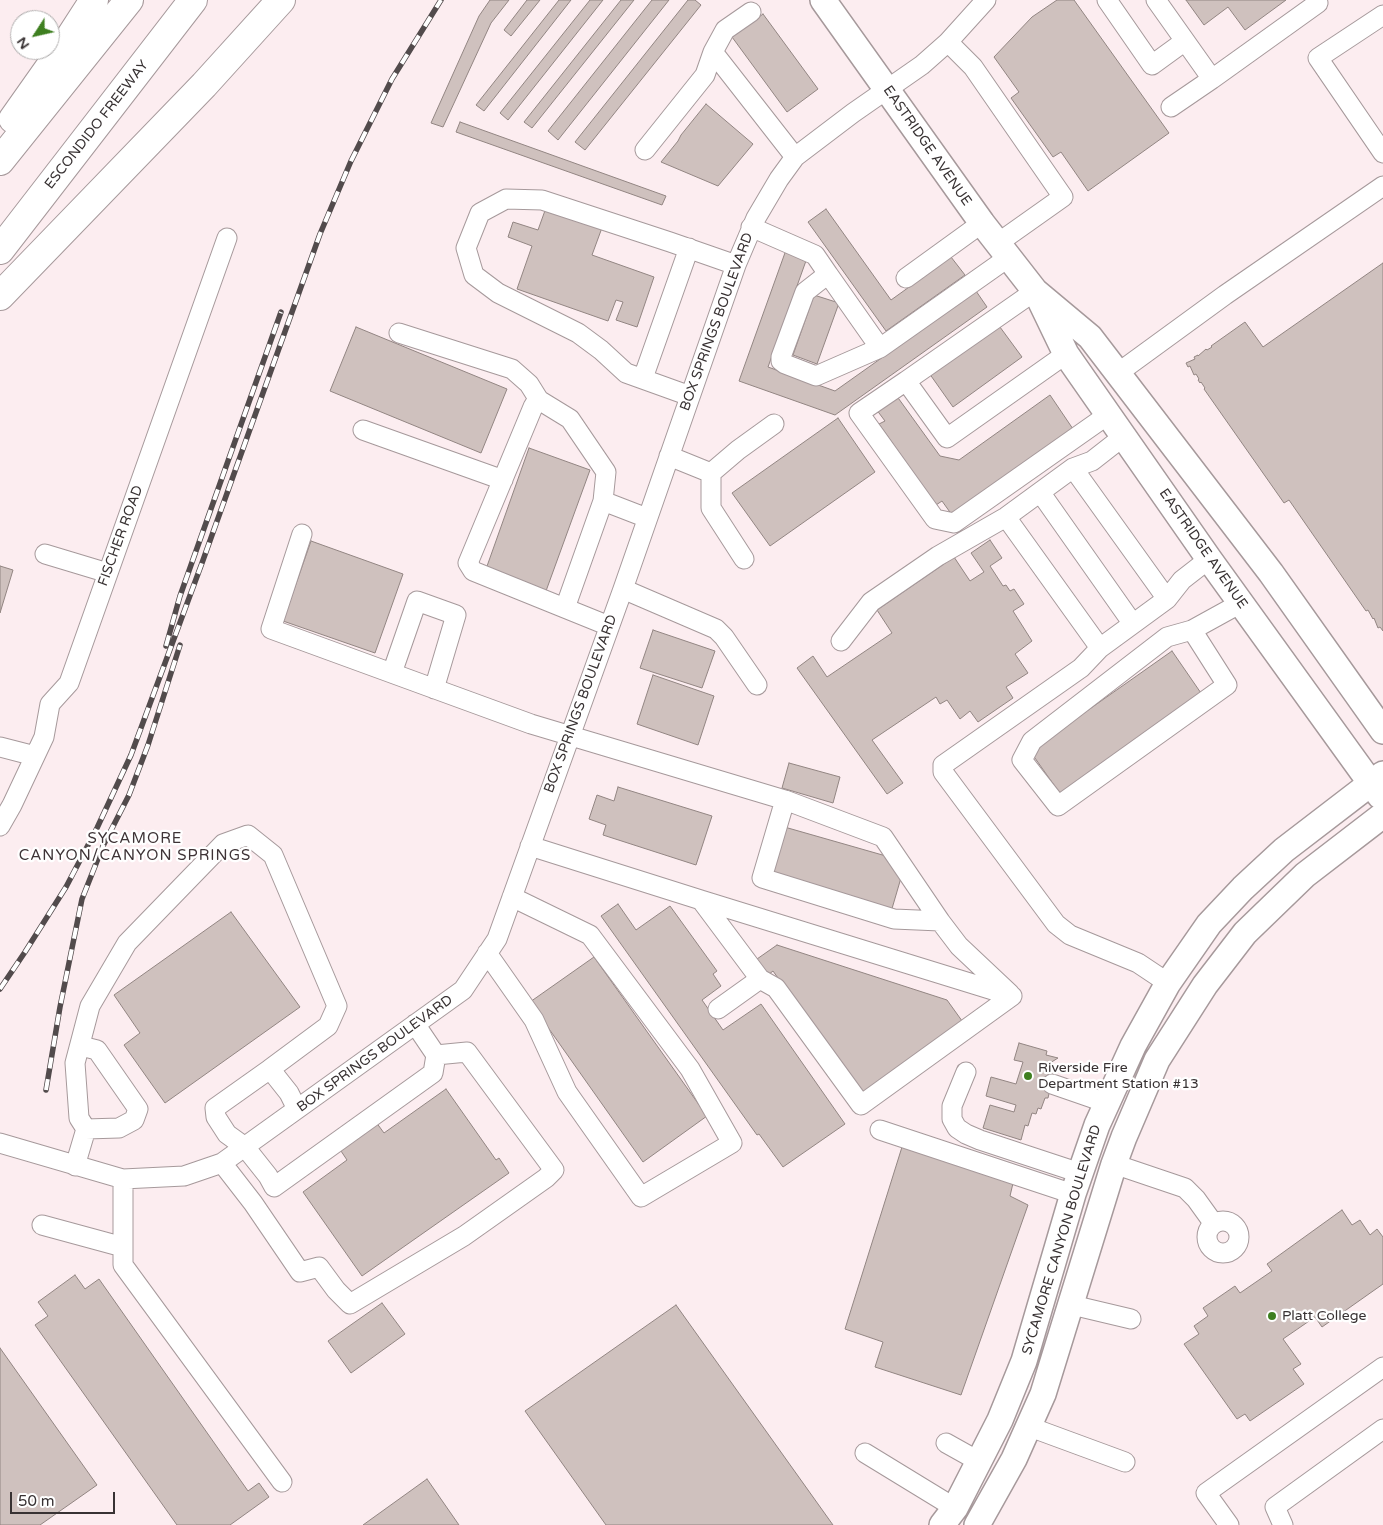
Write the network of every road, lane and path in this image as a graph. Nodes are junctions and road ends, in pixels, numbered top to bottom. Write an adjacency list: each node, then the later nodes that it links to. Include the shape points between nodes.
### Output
1 (94, 0): 18 (highway)
2 (129, 0): 22 (highway)
3 (193, 0): 28 (highway, ESCONDIDO FREEWAY)
4 (281, 0): 34 (highway, via 198,92)
5 (822, 0): 16 (main road, EASTRIDGE AVENUE)
6 (986, 0): 13 (street, BOX SPRINGS BOULEVARD)
7 (1107, 0): 12 (street, via 1152,65)
8 (1156, 0): 12 (street)
9 (1319, 1): 15 (street)
10 (751, 12): 14 (street, via 725,30)
11 (1383, 14): 20 (street, via 1318,58)
12 (1185, 41): 15 (street)
13 (948, 42): 16 (street, BOX SPRINGS BOULEVARD); 29 (street, via 973,67 1063,197)
14 (714, 52): 19 (street, via 705,75); 21 (street)
15 (1212, 79): 17 (street)
16 (887, 89): 21 (street, BOX SPRINGS BOULEVARD); 24 (main road, EASTRIDGE AVENUE)
17 (1171, 107)
18 (0, 138)
19 (645, 150)
20 (1383, 153)
21 (795, 157): 25 (street, BOX SPRINGS BOULEVARD)
22 (0, 161)
23 (1383, 186): 38 (street, via 1225,295)
24 (982, 224): 29 (main road, EASTRIDGE AVENUE); 32 (street)
25 (751, 227): 30 (street, BOX SPRINGS BOULEVARD); 31 (street, via 815,255)
26 (228, 238): 59 (street, FISCHER ROAD)
27 (689, 248): 30 (street); 39 (street); 39 (street, via 542,200 506,199 480,214 466,248 474,275 498,293 578,334 626,372)
28 (0, 250)
29 (1004, 250): 33 (main road, EASTRIDGE AVENUE); 36 (street)
30 (736, 266): 41 (street, BOX SPRINGS BOULEVARD)
31 (828, 274): 36 (street); 36 (street, via 805,292 781,361 816,376)
32 (906, 278)
33 (1035, 290): 37 (main road, EASTRIDGE AVENUE); 38 (main road, EASTRIDGE AVENUE, via 1090,337); 40 (street)
34 (0, 296)
35 (399, 333): 42 (street, via 512,369 529,384)
36 (880, 348)
37 (1066, 354): 40 (street, via 947,438); 43 (main road, EASTRIDGE AVENUE)
38 (1118, 374): 72 (main road, EASTRIDGE AVENUE, via 1271,572)
39 (643, 378): 41 (street)
40 (906, 380): 43 (street, via 859,413 934,520 954,523)
41 (690, 396): 47 (street, BOX SPRINGS BOULEVARD)
42 (539, 400): 50 (street, via 533,407); 52 (street, via 570,419 605,469)
43 (1109, 414): 46 (main road, EASTRIDGE AVENUE)
44 (774, 424): 49 (street)
45 (363, 430): 50 (street)
46 (1124, 436): 48 (street, via 1092,461); 58 (main road, EASTRIDGE AVENUE)
47 (669, 456): 49 (street); 54 (street, BOX SPRINGS BOULEVARD)
48 (1073, 468): 51 (street); 61 (street)
49 (711, 473): 57 (street, via 711,508)
50 (503, 480): 63 (street, via 468,563 470,568)
51 (1040, 492): 53 (street); 64 (street)
52 (603, 501): 54 (street); 63 (street)
53 (1006, 517): 67 (street, via 938,556 871,602); 68 (street)
54 (647, 518): 60 (street, BOX SPRINGS BOULEVARD)
55 (302, 534): 69 (street, via 271,629)
56 (45, 554): 59 (street)
57 (744, 559)
58 (1210, 559): 61 (street, via 1182,580); 62 (main road, EASTRIDGE AVENUE)
59 (108, 573): 75 (street, FISCHER ROAD, via 69,683 50,704 44,738)
60 (623, 589): 65 (street, BOX SPRINGS BOULEVARD); 70 (street, via 716,629)
61 (1167, 599): 64 (street)
62 (1241, 603): 66 (street); 76 (main road, EASTRIDGE AVENUE)
63 (565, 608): 65 (street)
64 (1133, 624): 68 (street)
65 (609, 626): 73 (street, BOX SPRINGS BOULEVARD)
66 (1192, 630): 66 (street, via 1167,638 1032,741 1022,760 1058,806 1227,685)
67 (841, 641)
68 (1100, 648): 86 (street, via 1081,668 943,766 943,772 1056,924 1070,935 1138,963)
69 (392, 673): 71 (street); 71 (street, via 418,601 456,615)
70 (758, 685)
71 (434, 689): 73 (street, via 531,724)
72 (1383, 731)
73 (570, 734): 77 (street); 80 (street, BOX SPRINGS BOULEVARD)
74 (0, 747): 75 (street)
75 (35, 756): 79 (street, FISCHER ROAD)
76 (1379, 786): 86 (main road, SYCAMORE CANYON BOULEVARD, via 1284,850 1243,888 1209,924)
77 (785, 800): 83 (street, via 883,837); 83 (street, via 762,878 894,919)
78 (1383, 815): 92 (main road, SYCAMORE CANYON BOULEVARD, via 1306,875 1244,933 1205,985)
79 (0, 826)
80 (530, 846): 81 (street, BOX SPRINGS BOULEVARD); 82 (street)
81 (512, 897): 84 (street, BOX SPRINGS BOULEVARD, via 497,939); 84 (street, via 590,935 690,1069 732,1143 641,1197 567,1092 534,1020)
82 (701, 900): 85 (street); 87 (street)
83 (940, 921): 87 (street, via 959,946)
84 (487, 953): 89 (street, BOX SPRINGS BOULEVARD, via 463,990)
85 (760, 979): 87 (street, via 776,988 861,1105); 88 (street)
86 (1168, 983): 95 (main road, SYCAMORE CANYON BOULEVARD)
87 (1012, 996)
88 (718, 1009)
89 (415, 1024): 91 (street); 98 (street, BOX SPRINGS BOULEVARD)
90 (81, 1046): 93 (street, via 90,1006 127,943 223,844 248,835 273,855 337,1006 328,1026); 99 (street, via 75,1064 80,1118); 99 (street, via 98,1050 138,1109 134,1120 119,1128)
91 (436, 1055): 108 (street, via 433,1073); 109 (street, via 467,1052 554,1170 546,1178 464,1236 350,1304 319,1267 300,1272)
92 (1157, 1060): 95 (street); 104 (main road, SYCAMORE CANYON BOULEVARD)
93 (270, 1069): 98 (street); 102 (street, via 215,1108 216,1117 227,1134)
94 (966, 1072): 107 (street, via 952,1106 952,1119 957,1128)
95 (1118, 1079): 97 (main road, SYCAMORE CANYON BOULEVARD)
96 (1052, 1084): 97 (street)
97 (1107, 1103): 107 (main road, SYCAMORE CANYON BOULEVARD)
98 (297, 1109): 102 (street, BOX SPRINGS BOULEVARD)
99 (86, 1129): 105 (street)
100 (880, 1130): 107 (street)
101 (0, 1143): 105 (street, BOX SPRINGS BOULEVARD)
102 (244, 1147): 103 (street, BOX SPRINGS BOULEVARD); 108 (street)
103 (222, 1163): 106 (street, BOX SPRINGS BOULEVARD, via 184,1176); 109 (street)
104 (1114, 1164): 110 (street, via 1185,1188); 112 (main road, SYCAMORE CANYON BOULEVARD)
105 (76, 1166): 106 (street, BOX SPRINGS BOULEVARD)
106 (123, 1179): 113 (street)
107 (1077, 1184): 112 (main road, via 1090,1181 1092,1188 1084,1209); 121 (main road, SYCAMORE CANYON BOULEVARD, via 1024,1361)
108 (274, 1187): 109 (street)
109 (253, 1203)
110 (1214, 1224)
111 (42, 1225): 113 (street)
112 (1091, 1243): 114 (main road, SYCAMORE CANYON BOULEVARD)
113 (123, 1247): 123 (street, via 123,1265)
114 (1072, 1305): 115 (street); 117 (main road, SYCAMORE CANYON BOULEVARD)
115 (1131, 1319)
116 (1383, 1368): 126 (street, via 1206,1493)
117 (1030, 1427): 122 (street); 125 (main road, SYCAMORE CANYON BOULEVARD)
118 (1383, 1429): 127 (street, via 1275,1507)
119 (946, 1443): 121 (street)
120 (865, 1452): 124 (street)
121 (980, 1462): 124 (main road, SYCAMORE CANYON BOULEVARD)
122 (1125, 1462)
123 (282, 1482)
124 (949, 1517)
125 (977, 1525)
126 (1228, 1525)
127 (1283, 1525)

